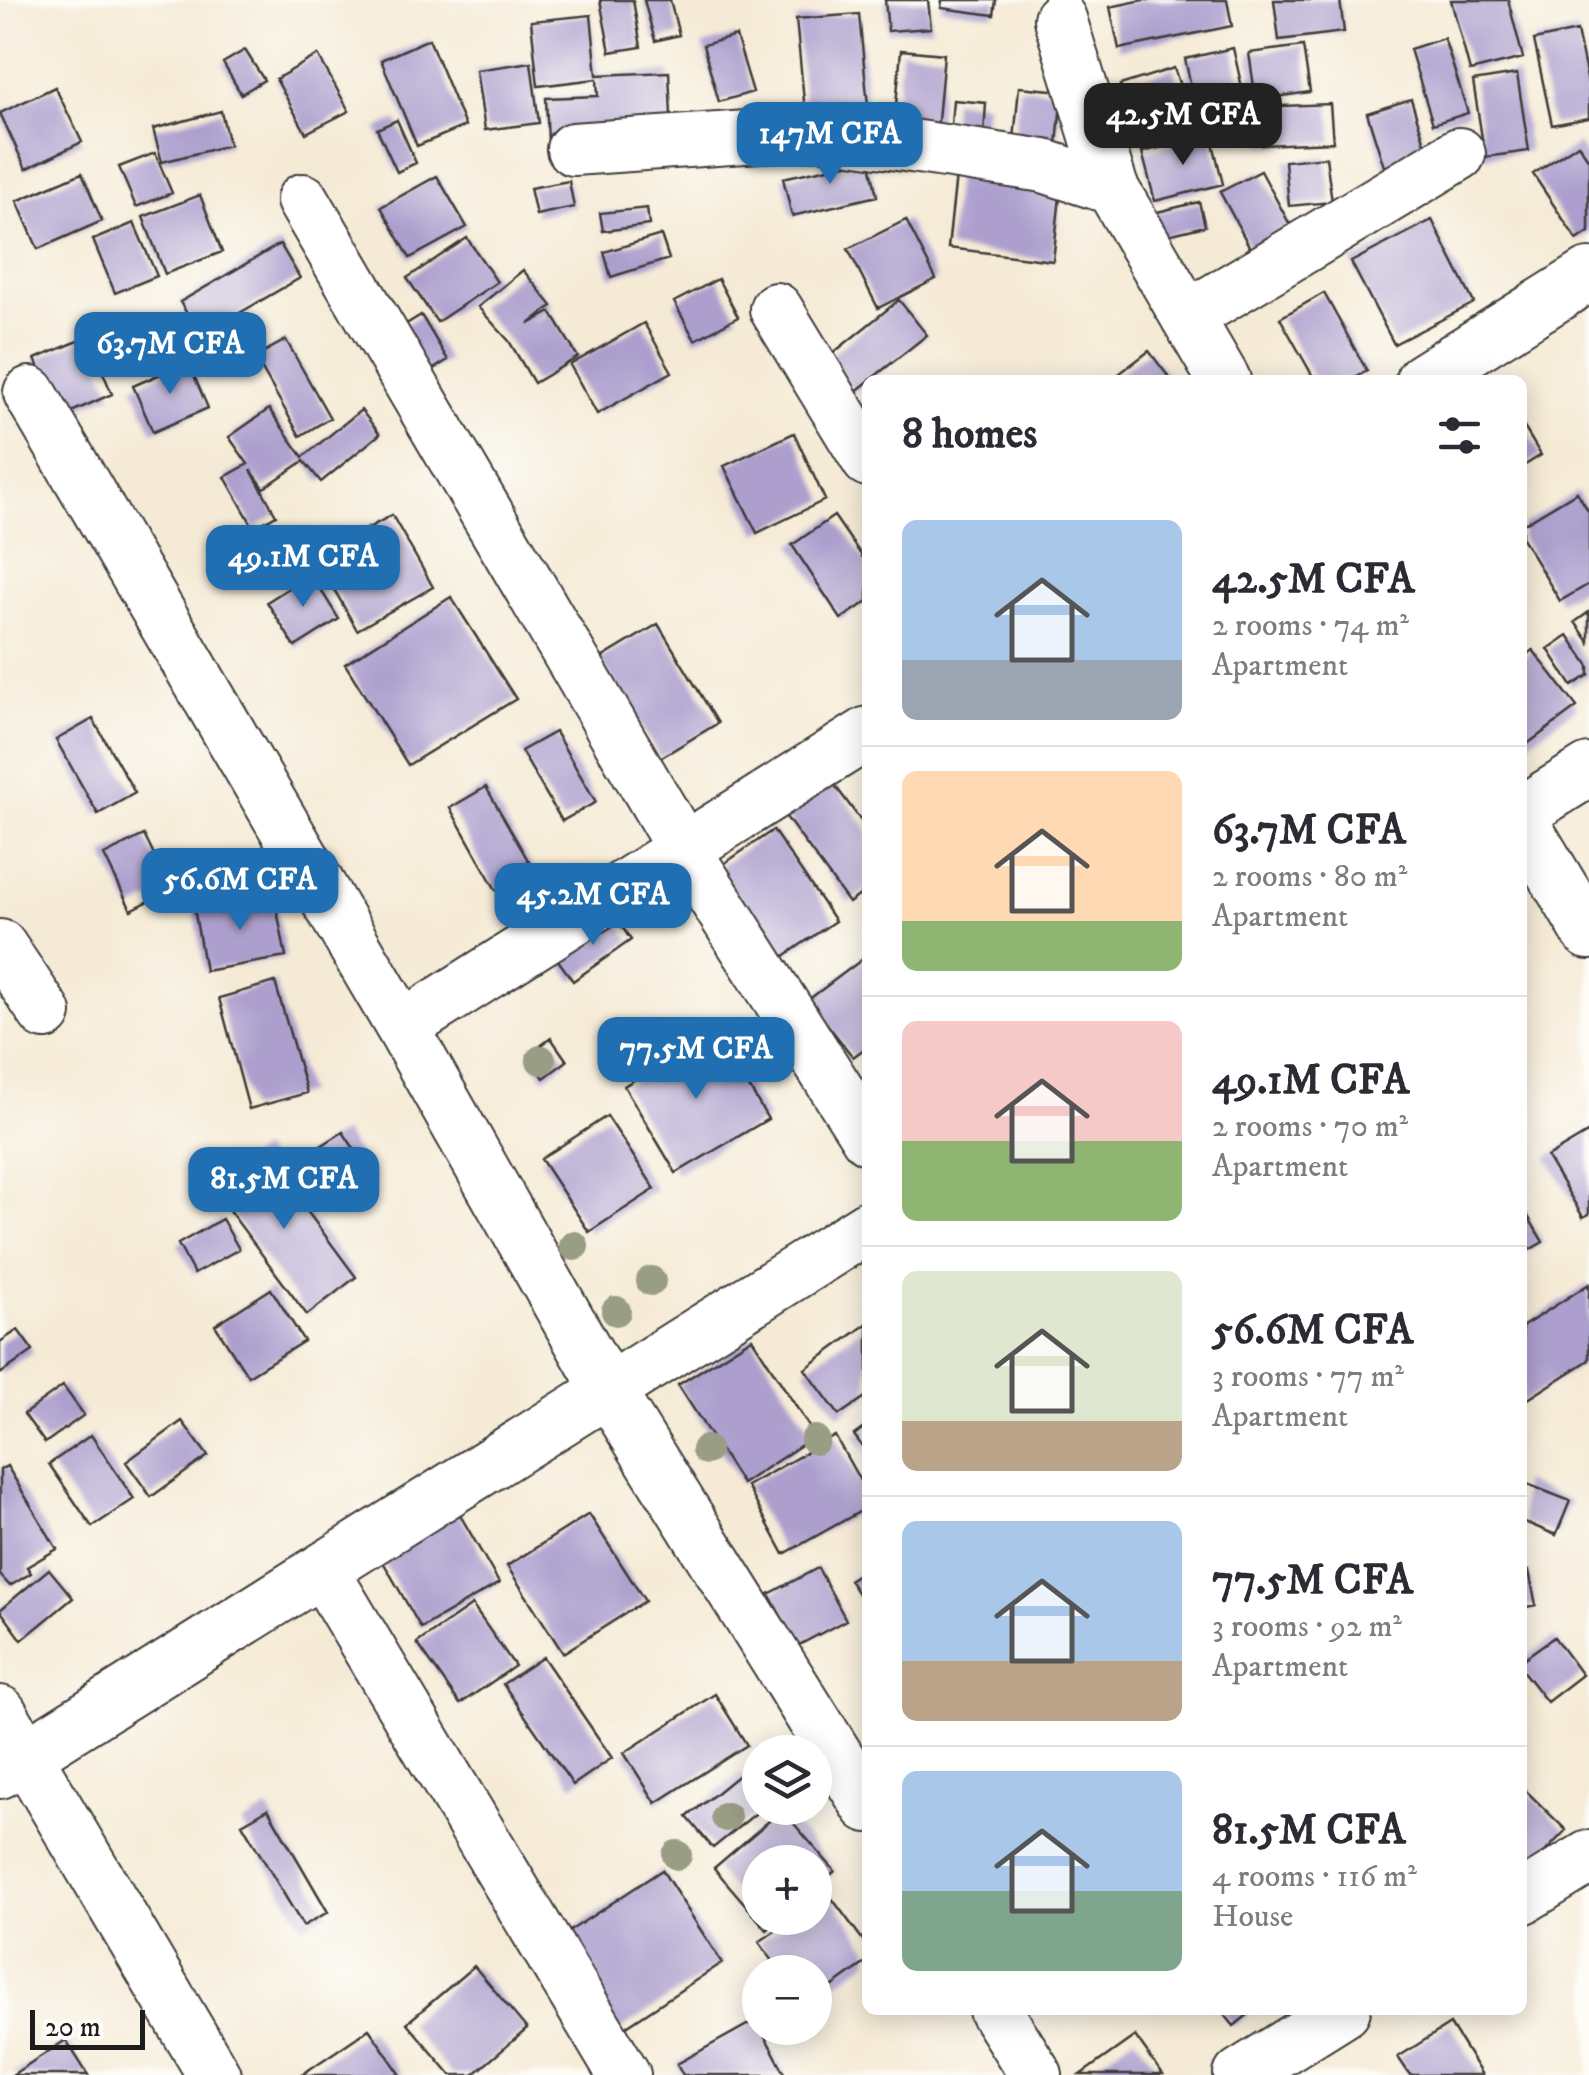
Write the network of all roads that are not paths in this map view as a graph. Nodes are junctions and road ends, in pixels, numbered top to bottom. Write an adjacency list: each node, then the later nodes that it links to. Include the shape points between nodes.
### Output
1 (1060, 18): 4 (street)
2 (573, 149): 4 (street, via 819,132 1044,166)
3 (1459, 154): 8 (street)
4 (1112, 188): 8 (street)
5 (303, 200): 17 (street)
6 (1589, 275): 10 (street)
7 (776, 309): 12 (street)
8 (1187, 317): 9 (street)
9 (1221, 375)
10 (1430, 375)
11 (30, 393): 21 (street)
12 (862, 450)
13 (862, 737): 17 (street)
14 (1589, 770): 15 (street)
15 (1527, 809)
16 (1527, 830): 18 (street)
17 (684, 850): 21 (street); 22 (street)
18 (1589, 934)
19 (0, 946): 20 (street)
20 (45, 1013)
21 (402, 1027): 24 (street)
22 (862, 1129)
23 (862, 1232): 24 (street)
24 (608, 1390): 25 (street); 28 (street)
25 (322, 1570): 27 (street); 34 (street)
26 (0, 1712): 27 (street)
27 (14, 1763): 33 (street)
28 (862, 1796)
29 (1589, 1857): 30 (street)
30 (1527, 1895)
31 (998, 2015): 35 (street)
32 (1336, 2015): 36 (street)
33 (214, 2075)
34 (624, 2075)
35 (1036, 2075)
36 (1240, 2075)

